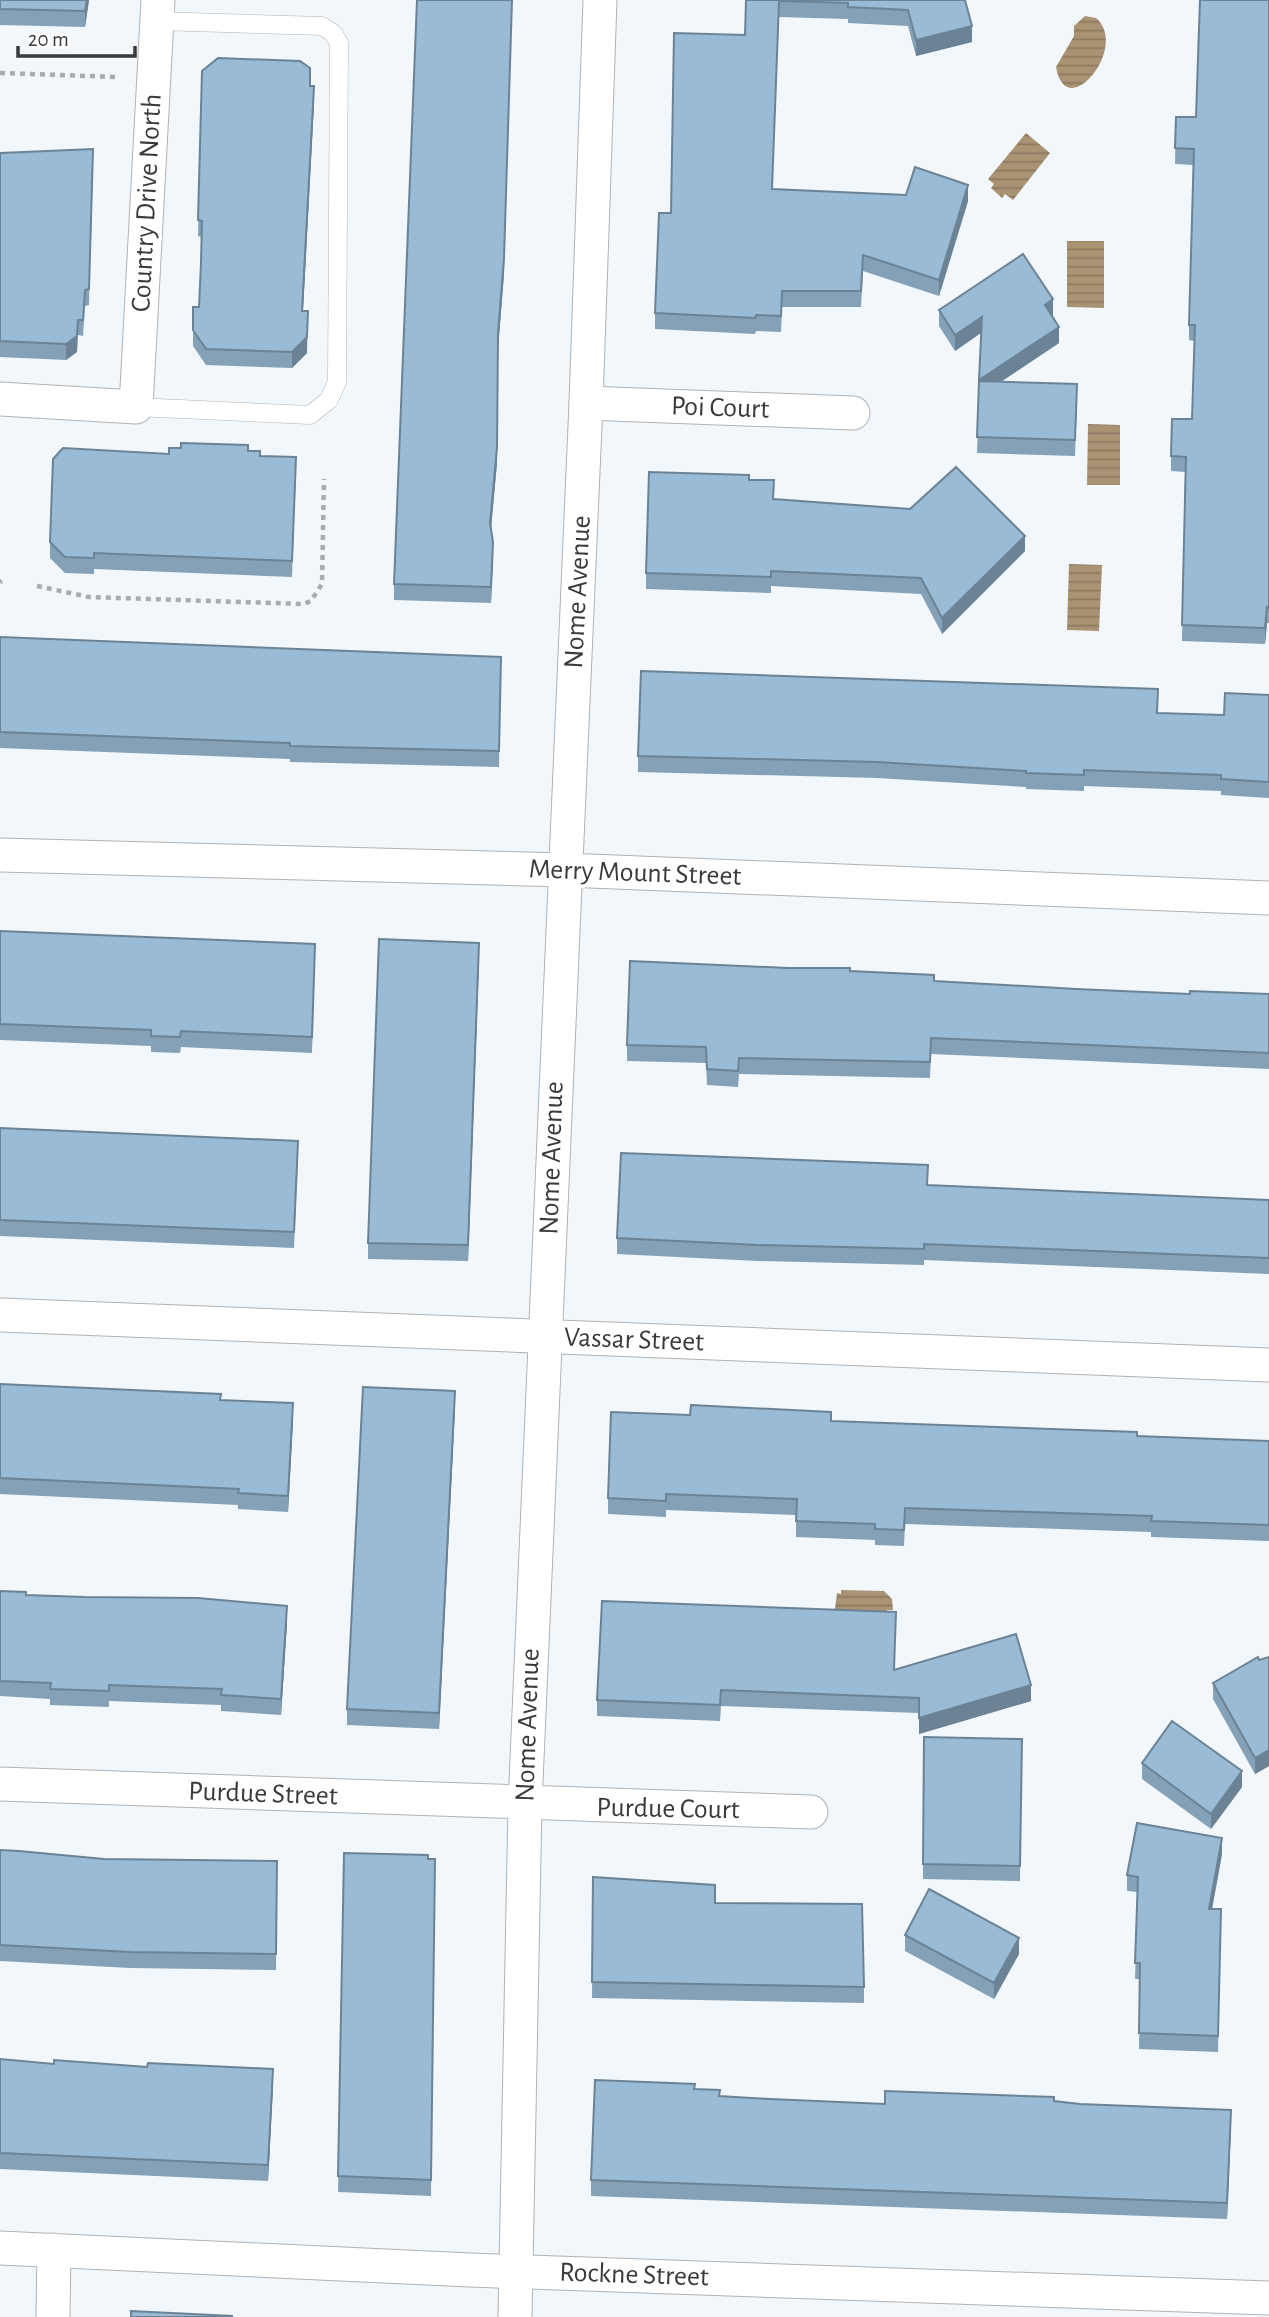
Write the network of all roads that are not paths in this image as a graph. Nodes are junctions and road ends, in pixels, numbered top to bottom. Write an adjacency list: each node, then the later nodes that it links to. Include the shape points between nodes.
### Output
1 (600, 0): 4 (street, Nome Avenue)
2 (157, 10): 5 (street, Country Drive North); 5 (lane, via 322,26 339,43 337,382 329,400 310,415)
3 (0, 400): 5 (street)
4 (586, 402): 6 (street, Poi Court); 8 (street, Nome Avenue)
5 (136, 407)
6 (853, 413)
7 (0, 855): 8 (street, Merry Mount Street)
8 (565, 870): 9 (street, Merry Mount Street); 11 (street, Nome Avenue)
9 (1269, 898)
10 (0, 1315): 11 (street, Vassar Street)
11 (545, 1337): 12 (street, Vassar Street); 14 (street, Nome Avenue)
12 (1269, 1365)
13 (0, 1784): 14 (street, Purdue Street)
14 (525, 1805): 15 (street, Purdue Court); 18 (street, Nome Avenue)
15 (811, 1812)
16 (0, 2248): 17 (street, Rockne Street)
17 (54, 2250): 18 (street, Rockne Street); 20 (street)
18 (516, 2271): 19 (street, Rockne Street); 21 (street, Nome Avenue)
19 (1269, 2298)
20 (52, 2317)
21 (515, 2317)

